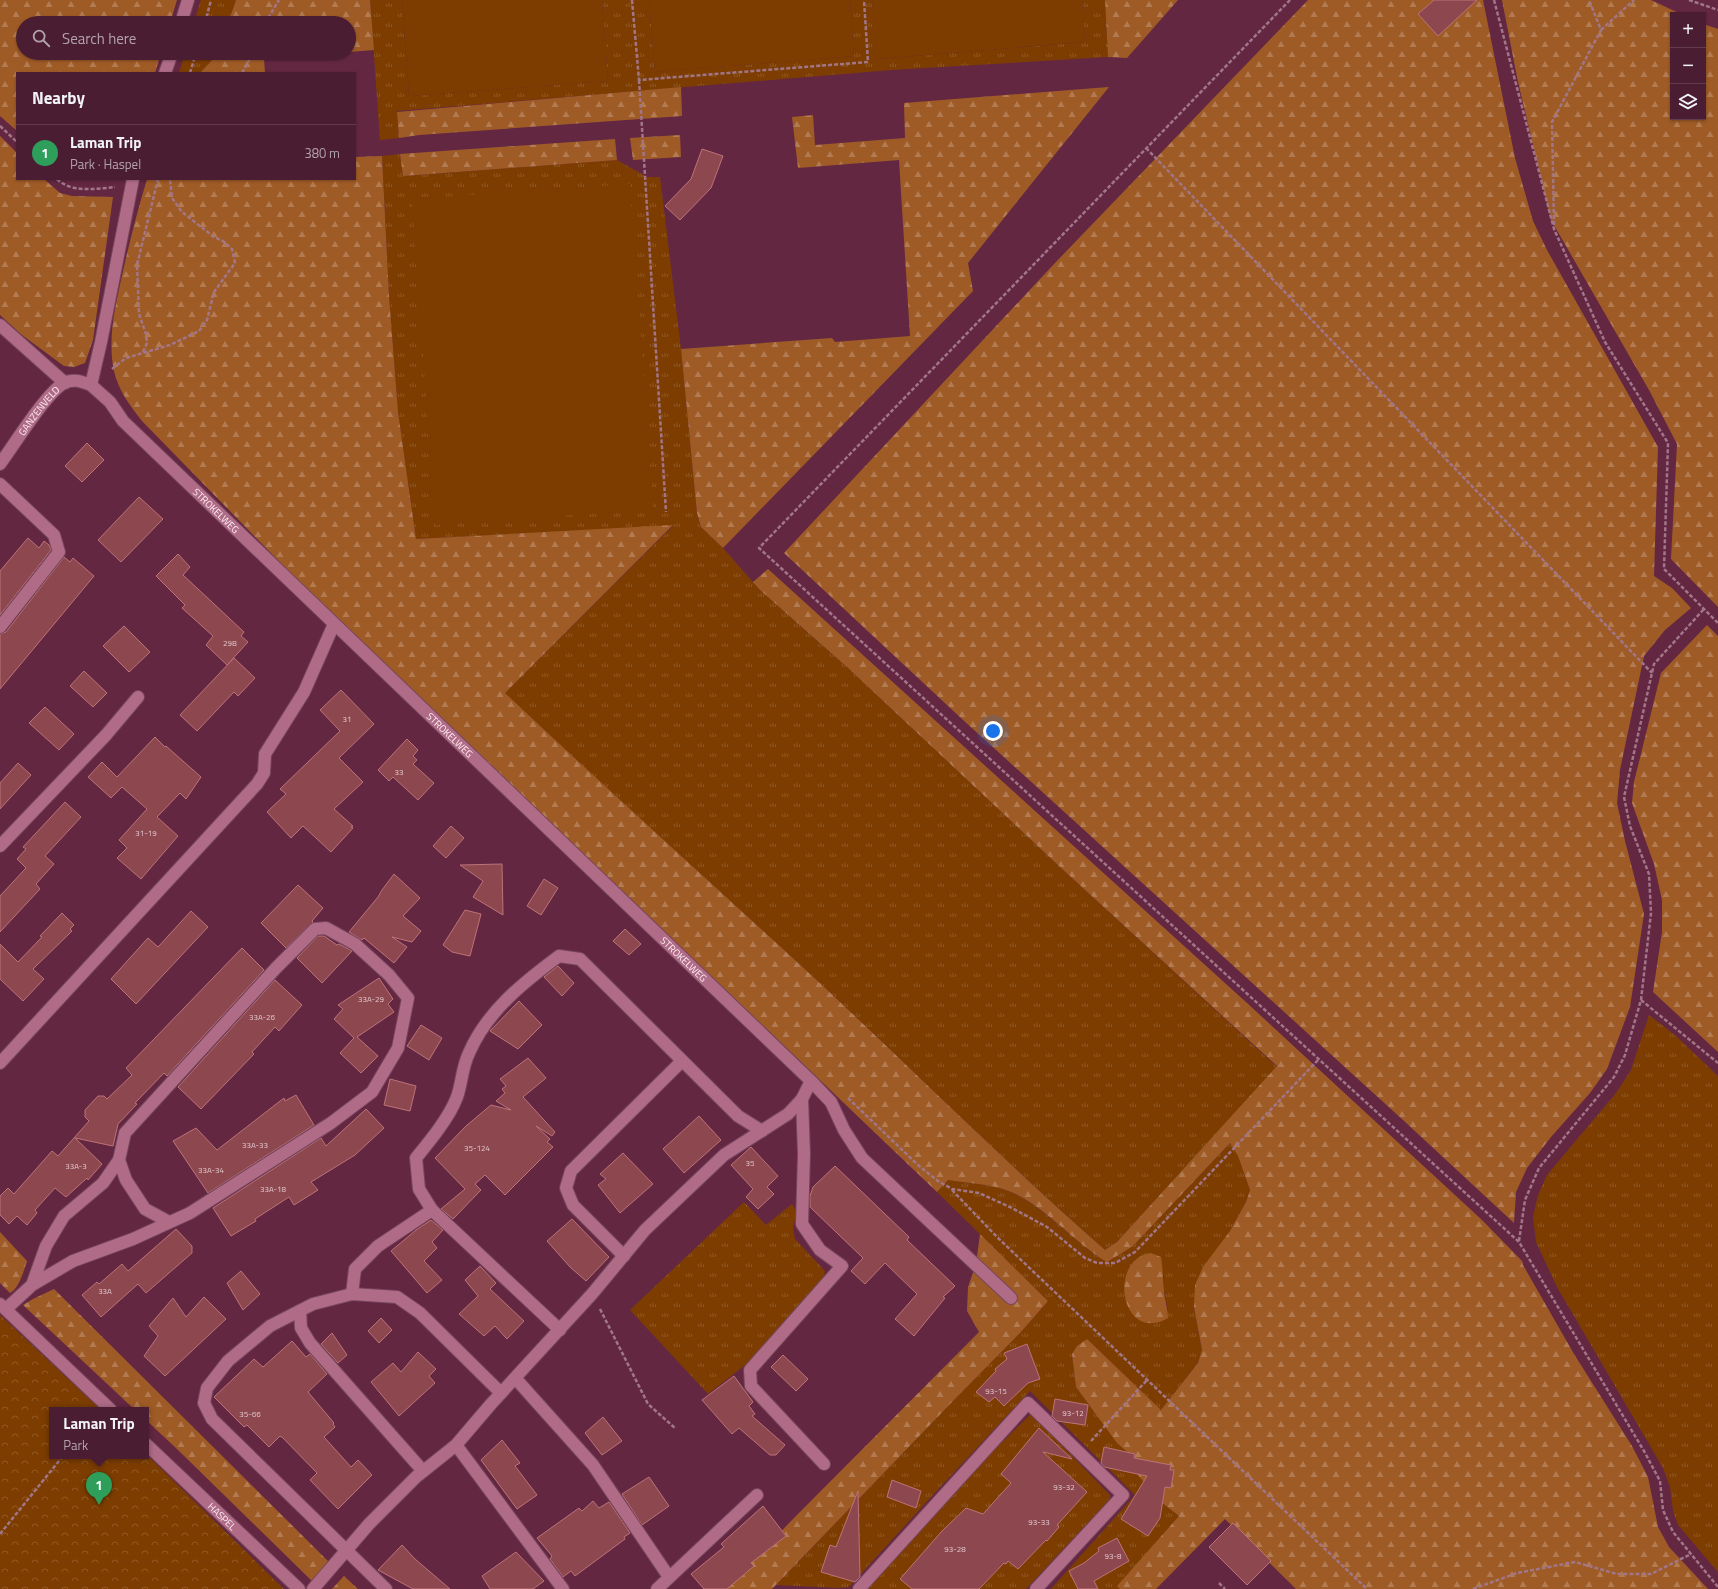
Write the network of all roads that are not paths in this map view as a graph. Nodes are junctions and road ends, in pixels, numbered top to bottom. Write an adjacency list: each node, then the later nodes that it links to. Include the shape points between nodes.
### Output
1 (188, 0): 2 (street)
2 (183, 16)
3 (170, 60): 4 (street)
4 (165, 72)
5 (132, 182): 8 (street)
6 (0, 325): 7 (street)
7 (65, 383): 8 (street, GANZENVELD, via 77,380); 9 (street, GANZENVELD, via 49,397)
8 (91, 385): 11 (street, STROKELWEG, via 110,402 123,421)
9 (0, 464)
10 (0, 484): 12 (street, via 54,535 59,552)
11 (334, 624): 16 (street, via 304,692 265,754 264,773 257,784); 17 (street, STROKELWEG)
12 (0, 627)
13 (138, 697): 14 (street, via 106,735)
14 (0, 846)
15 (682, 1061): 19 (street, via 738,1116); 21 (street, via 580,959 559,956 532,976 492,1014 468,1053 456,1098 436,1133 416,1158 419,1189); 23 (street, via 571,1171 566,1188 573,1205)
16 (0, 1063)
17 (811, 1082): 18 (street); 26 (street, STROKELWEG, via 831,1102 844,1130 862,1158)
18 (802, 1099): 19 (street, via 788,1114); 35 (street, via 802,1224 820,1250 842,1266 750,1370 751,1386)
19 (762, 1131): 23 (street, via 724,1155 645,1230)
20 (120, 1160): 22 (street, via 126,1180 145,1209); 22 (street, via 125,1133 315,929 326,928 355,944 389,975 408,998 398,1048 372,1092 331,1123 190,1213); 24 (street, via 103,1183 64,1216 46,1246)
21 (432, 1210): 25 (street, via 378,1246 356,1269); 29 (street)
22 (169, 1222): 24 (street, via 72,1261)
23 (624, 1256): 29 (street)
24 (32, 1285): 27 (street)
25 (352, 1294): 28 (street, via 313,1304); 31 (street, via 397,1297 420,1313)
26 (1011, 1298)
27 (3, 1307): 32 (street)
28 (300, 1311): 36 (street, via 301,1328 310,1343); 38 (street, via 270,1326 228,1361 207,1388 204,1403 212,1419)
29 (560, 1330): 30 (street)
30 (516, 1379): 31 (street); 39 (street, via 593,1465)
31 (501, 1394): 33 (street)
32 (108, 1407)
33 (456, 1446): 36 (street); 43 (street)
34 (149, 1447): 40 (street, HASPEL)
35 (824, 1464)
36 (423, 1471): 38 (street, via 369,1524)
37 (757, 1495): 39 (street)
38 (347, 1551): 41 (street); 42 (street)
39 (670, 1576): 44 (street)
40 (299, 1589)
41 (313, 1589)
42 (386, 1589)
43 (562, 1589)
44 (657, 1589)
45 (859, 1589): 46 (street, via 1028,1403 1123,1495)
46 (1036, 1589)

